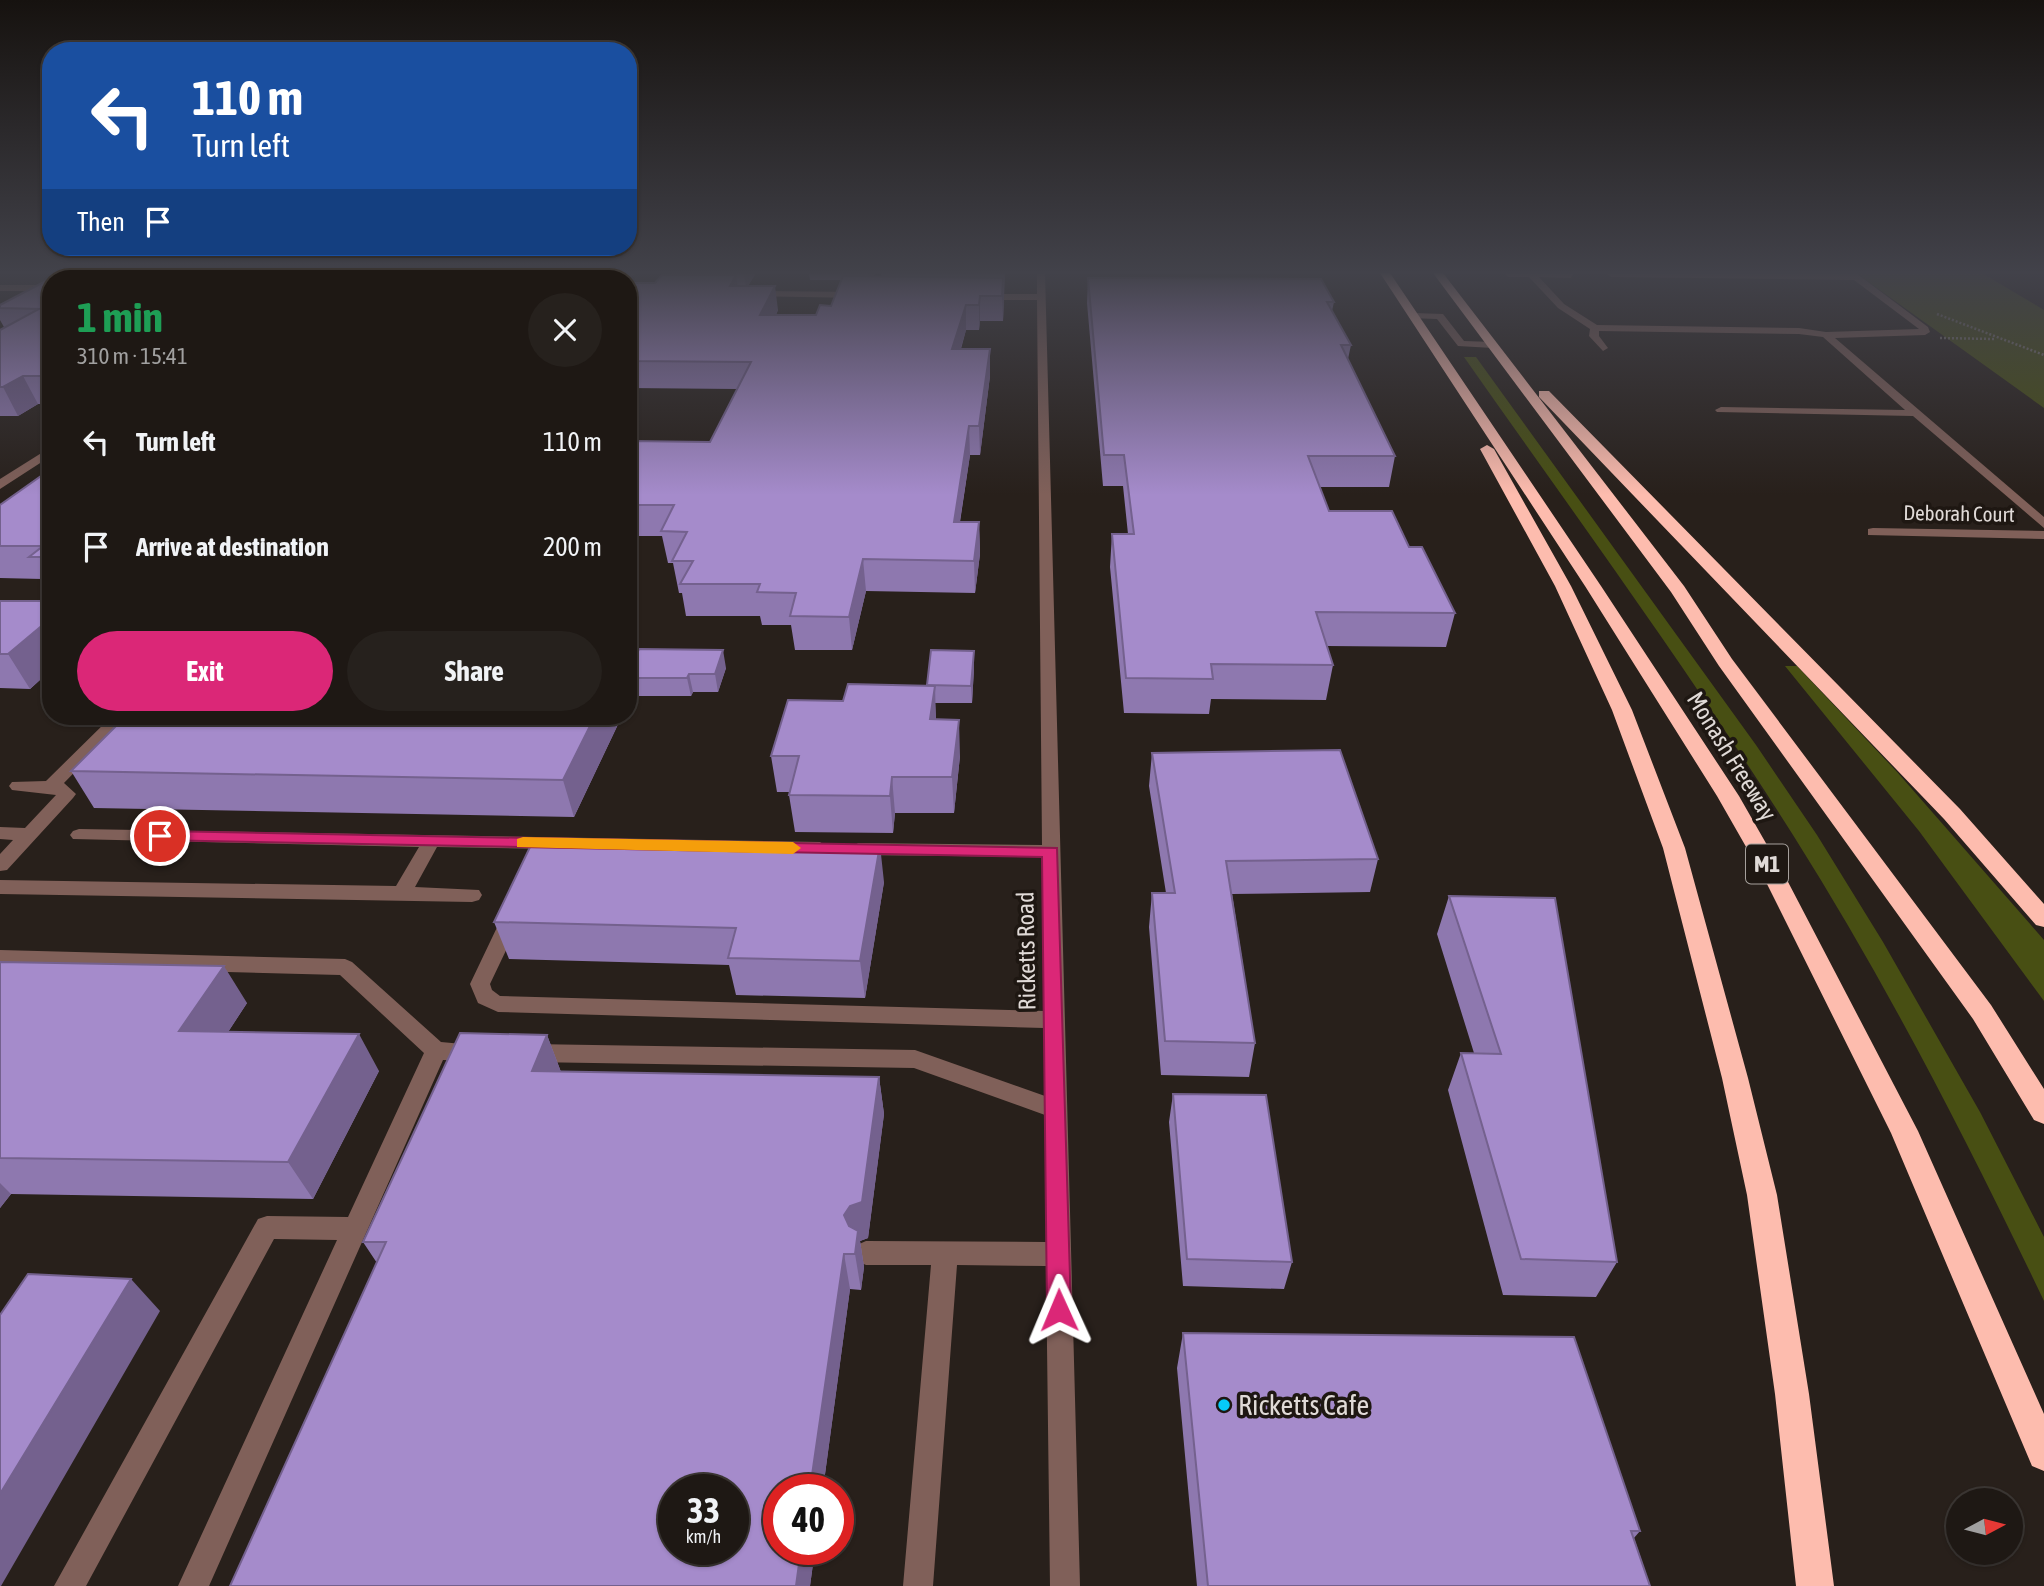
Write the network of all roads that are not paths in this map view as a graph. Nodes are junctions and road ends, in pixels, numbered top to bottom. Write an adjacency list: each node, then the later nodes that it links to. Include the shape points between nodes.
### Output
1 (1042, 347): 21 (street, Ricketts Road)
2 (1430, 347): 42 (highway, via 1568,597 1622,710 1674,848 1762,1195)
3 (1434, 347): 37 (highway, Monash Freeway / M1, via 1728,796 1776,880 1904,1131)
4 (1495, 347): 32 (highway, Monash Freeway, via 1670,580 1982,1012)
5 (1499, 347): 27 (highway, via 1952,814)
6 (1840, 347): 8 (street)
7 (1721, 410): 8 (street)
8 (1915, 413): 11 (street)
9 (42, 456): 10 (street)
10 (0, 485)
11 (2044, 524)
12 (1873, 532): 13 (street, Deborah Court)
13 (2044, 535)
14 (112, 725): 16 (street)
15 (18, 786): 16 (street)
16 (50, 787): 18 (street, via 65,789 67,794)
17 (0, 833): 18 (street)
18 (30, 834): 22 (street)
19 (79, 835): 20 (street)
20 (432, 841): 21 (street); 24 (street)
21 (1051, 852): 29 (street, Ricketts Road)
22 (0, 865)
23 (0, 887): 24 (street)
24 (402, 893): 25 (street)
25 (472, 895)
26 (520, 902): 29 (street, via 480,984 487,1000 498,1004)
27 (2044, 919)
28 (0, 958): 30 (street, via 345,967)
29 (1054, 1020): 31 (street, Ricketts Road)
30 (436, 1051): 31 (street, via 915,1059); 33 (street)
31 (1055, 1108): 36 (street, Ricketts Road)
32 (2044, 1112)
33 (355, 1229): 38 (street, via 267,1227); 39 (street)
34 (866, 1253): 35 (street)
35 (945, 1254): 36 (street); 40 (street)
36 (1058, 1254): 41 (street, Ricketts Road)
37 (2044, 1454)
38 (69, 1586)
39 (193, 1586)
40 (918, 1586)
41 (1065, 1586)
42 (1815, 1586)

